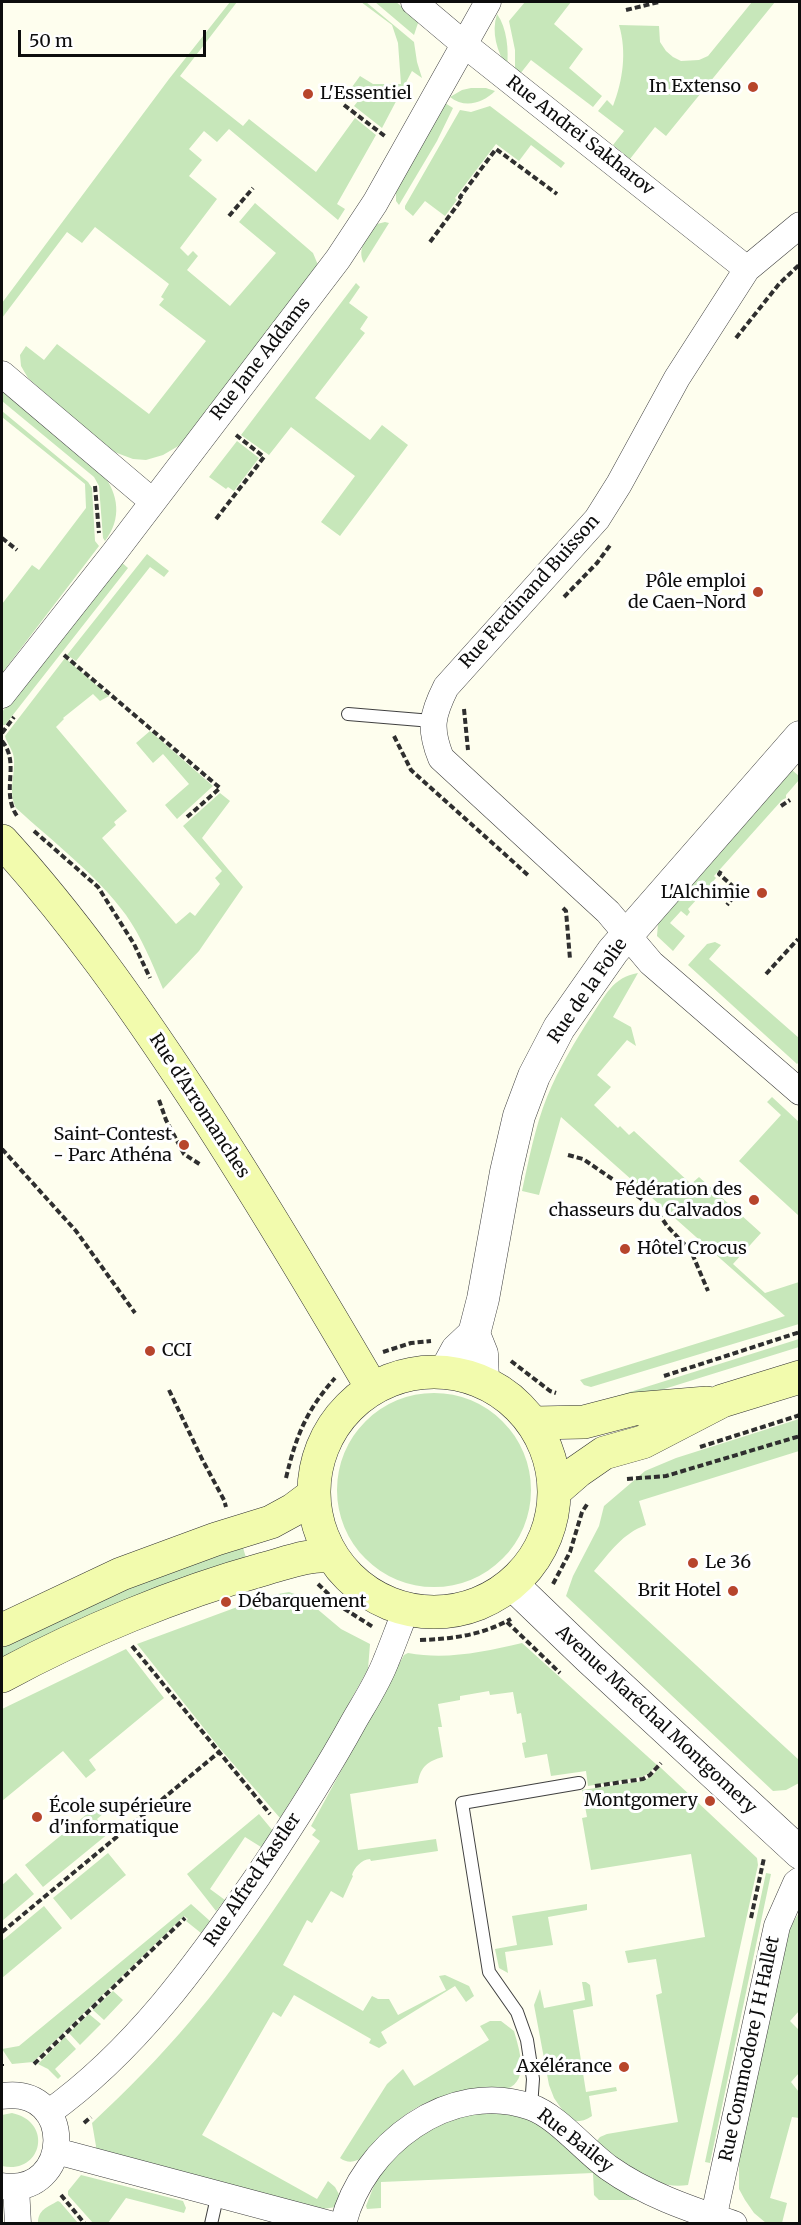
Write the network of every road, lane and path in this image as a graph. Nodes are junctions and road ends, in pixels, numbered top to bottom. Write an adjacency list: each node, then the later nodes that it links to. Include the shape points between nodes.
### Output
1 (414, 2): 5 (street, Rue Andrei Sakharov)
2 (488, 2): 5 (street, Rue Jane Addams)
3 (659, 2): 4 (path)
4 (626, 10)
5 (465, 45): 7 (street, Rue Jane Addams); 14 (street, Rue Andrei Sakharov)
6 (344, 105): 7 (path)
7 (404, 152): 19 (street, Rue Jane Addams, via 339,259)
8 (253, 188): 10 (path)
9 (557, 194): 12 (path, via 496,149)
10 (229, 216)
11 (800, 225): 14 (street, Rue Ferdinand Buisson)
12 (430, 242)
13 (800, 264): 15 (path)
14 (747, 269): 29 (street, Rue Ferdinand Buisson, via 677,378 597,519 446,687)
15 (734, 340)
16 (2, 374): 19 (street)
17 (236, 435): 20 (path, via 264,457)
18 (91, 479): 22 (path, via 96,487)
19 (152, 501): 25 (street, Rue Jane Addams)
20 (216, 519)
21 (2, 538): 23 (path)
22 (99, 540)
23 (17, 550)
24 (64, 655): 35 (path, via 220,788)
25 (2, 695)
26 (464, 708): 32 (path)
27 (348, 714): 28 (lane)
28 (384, 717): 29 (lane); 38 (path, via 411,770)
29 (432, 721): 41 (street, via 441,758)
30 (800, 737): 41 (street, Rue de la Folie)
31 (2, 741): 36 (path, via 10,759 9,803)
32 (469, 758)
33 (790, 800): 34 (path)
34 (776, 811)
35 (186, 818)
36 (16, 829): 45 (path, via 35,831 98,887); 59 (main road, Rue d'Arromanches, via 87,944 142,1018 218,1133)
37 (726, 866): 40 (path, via 719,874 738,891)
38 (534, 881)
39 (559, 904): 43 (path, via 566,910)
40 (727, 905)
41 (627, 934): 46 (street, via 651,963); 52 (street, Rue de la Folie, via 559,1028 534,1076 506,1172)
42 (798, 939): 44 (path)
43 (570, 960)
44 (766, 974)
45 (153, 983)
46 (800, 1092)
47 (2, 1149): 50 (path, via 76,1231)
48 (568, 1155): 49 (path, via 583,1159 649,1204 692,1251)
49 (708, 1291)
50 (135, 1312)
51 (800, 1332): 55 (path)
52 (474, 1334): 54 (street, Rue de la Folie, via 458,1350); 58 (street, via 482,1354)
53 (374, 1354): 54 (path, via 411,1343)
54 (443, 1356): 58 (main road, via 458,1374); 59 (main road)
55 (673, 1372)
56 (338, 1375): 67 (path, via 294,1443)
57 (800, 1377): 61 (main road)
58 (483, 1382): 63 (main road, via 502,1392)
59 (372, 1388): 67 (main road, via 339,1417)
60 (169, 1390): 70 (path)
61 (722, 1401): 63 (main road, via 634,1409 584,1422); 68 (main road, via 643,1442 604,1453)
62 (800, 1415): 65 (path)
63 (534, 1423): 68 (main road, via 549,1456)
64 (800, 1436): 66 (path, via 666,1476)
65 (693, 1449)
66 (620, 1479)
67 (298, 1490): 71 (main road); 77 (main road, via 293,1510 271,1522 121,1574)
68 (555, 1491): 73 (main road, via 548,1533)
69 (594, 1496): 74 (path, via 582,1512 570,1552)
70 (226, 1508)
71 (331, 1556): 76 (main road, via 358,1586); 80 (main road, via 300,1557 222,1581 117,1622)
72 (309, 1581): 78 (path)
73 (513, 1585): 76 (main road, via 472,1606); 85 (street, Avenue Maréchal Montgomery, via 597,1666)
74 (548, 1591)
75 (515, 1617): 76 (path, via 464,1637)
76 (410, 1625): 84 (street, Rue Alfred Kastler)
77 (2, 1630)
78 (380, 1631)
79 (129, 1643): 81 (path)
80 (2, 1676)
81 (218, 1753): 84 (path); 88 (path)
82 (662, 1762): 83 (path, via 643,1779 588,1787)
83 (579, 1784): 91 (lane, via 462,1803 489,1972 517,2012 527,2040 533,2079)
84 (288, 1831): 92 (street, Rue Alfred Kastler, via 227,1921 167,1999 103,2069)
85 (795, 1840)
86 (800, 1880): 99 (street, Rue Commodore J H Hallet, via 777,1926)
87 (185, 1918): 89 (path)
88 (2, 1932)
89 (34, 2064)
90 (2, 2096): 92 (street, via 25,2096)
91 (531, 2107): 99 (street, Rue Bailey, via 548,2116 610,2169 666,2200); 104 (street, Rue Bailey, via 482,2101 455,2104 432,2113 394,2141 379,2158 358,2185)
92 (48, 2113): 95 (street, via 55,2124)
93 (91, 2117): 94 (path)
94 (84, 2123)
95 (56, 2151): 96 (street, via 42,2175 30,2183); 97 (street)
96 (9, 2186): 100 (street)
97 (218, 2193): 102 (lane); 103 (street)
98 (61, 2195): 101 (path)
99 (720, 2221)
100 (18, 2223)
101 (85, 2223)
102 (211, 2223)
103 (330, 2223)
104 (343, 2223)

